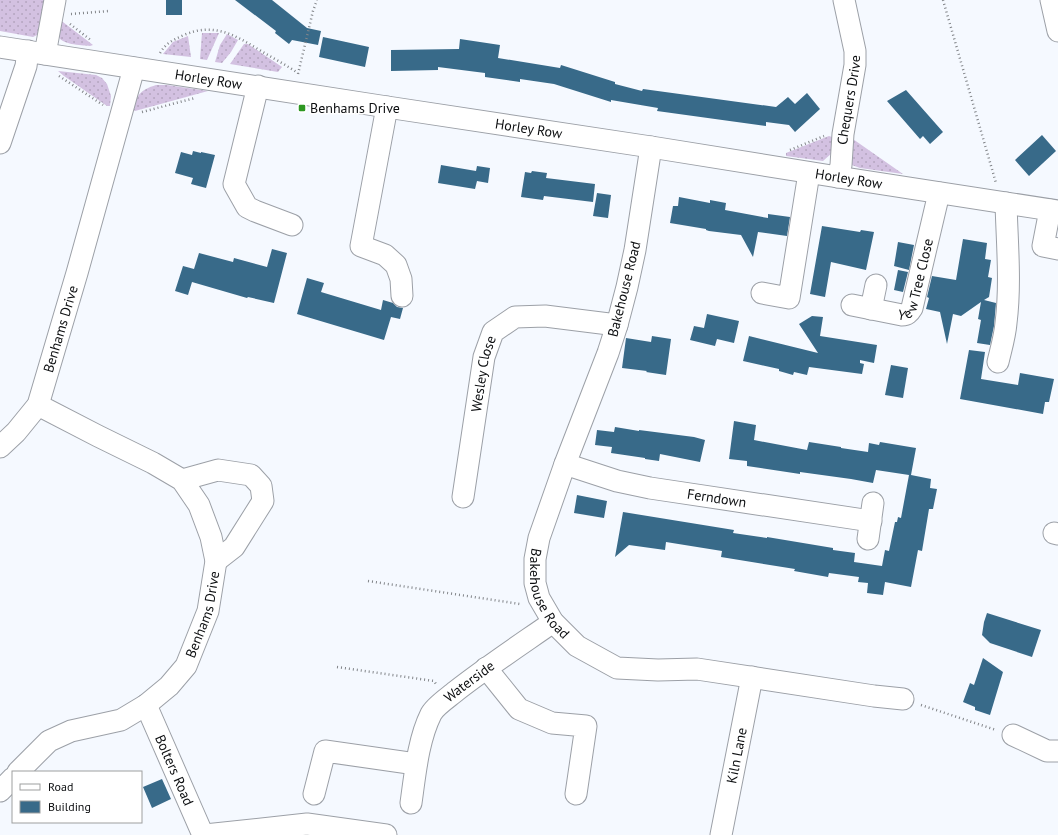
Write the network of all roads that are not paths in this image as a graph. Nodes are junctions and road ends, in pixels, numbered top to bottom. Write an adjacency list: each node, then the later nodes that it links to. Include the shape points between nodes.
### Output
1 (844, 0): 13 (street, Chequers Drive, via 855,51 855,65)
2 (1051, 0): 4 (street)
3 (56, 11): 6 (street)
4 (1058, 31)
5 (0, 46): 6 (street, Horley Row)
6 (36, 52): 7 (street, Horley Row); 10 (street, via 26,66)
7 (134, 68): 8 (street, Horley Row); 24 (street, Benhams Drive)
8 (258, 86): 9 (street, Horley Row, via 297,83); 17 (street, via 234,184 247,206)
9 (387, 107): 11 (street, Horley Row); 21 (street, via 362,246 385,254 396,265 401,278)
10 (0, 143)
11 (651, 147): 12 (street, Horley Row); 22 (street, Bakehouse Road, via 635,250)
12 (809, 173): 13 (street, Horley Row); 20 (street, via 789,298)
13 (838, 177): 14 (street, Horley Row)
14 (940, 193): 15 (street, Horley Row); 19 (street, Yew Tree Close, via 910,312 902,315 861,307)
15 (1002, 202): 16 (street, Horley Row); 23 (street, via 1008,276 1006,323)
16 (1054, 210): 18 (street, via 1043,246)
17 (292, 225)
18 (1058, 249)
19 (876, 285)
20 (762, 292)
21 (402, 296)
22 (617, 325): 26 (street, Bakehouse Road); 28 (street, Wesley Close, via 545,316 515,317 493,332 484,357)
23 (998, 362)
24 (38, 404): 25 (street, Benhams Drive, via 16,432); 27 (street, Benhams Drive)
25 (0, 447)
26 (565, 464): 29 (street, Ferndown, via 617,481 650,488); 31 (street, Bakehouse Road, via 534,559 535,583 539,598)
27 (182, 480): 30 (street, Benhams Drive, via 200,505); 30 (street, via 218,470 251,475 262,486 263,501 234,547)
28 (463, 497)
29 (870, 521)
30 (216, 561): 35 (street, Benhams Drive, via 208,611 186,666 169,686)
31 (553, 622): 32 (street, Waterside); 33 (street, Bakehouse Road, via 577,646 617,668 697,669)
32 (486, 668): 38 (street, Waterside, via 432,712); 43 (street, via 520,709 552,723 586,726)
33 (752, 677): 34 (street, Bakehouse Road); 47 (street, Kiln Lane)
34 (903, 699)
35 (146, 704): 39 (street, Benhams Drive, via 121,720 71,730 49,741); 45 (street, Bolters Road)
36 (1013, 736): 37 (street, via 1046,751)
37 (1058, 751)
38 (416, 764): 42 (street, via 325,751); 44 (street, Waterside)
39 (19, 771)
40 (12, 779): 41 (street)
41 (0, 791)
42 (314, 794)
43 (576, 794)
44 (411, 804)
45 (204, 835): 46 (street, via 306,824)
46 (386, 835)
47 (721, 835)

